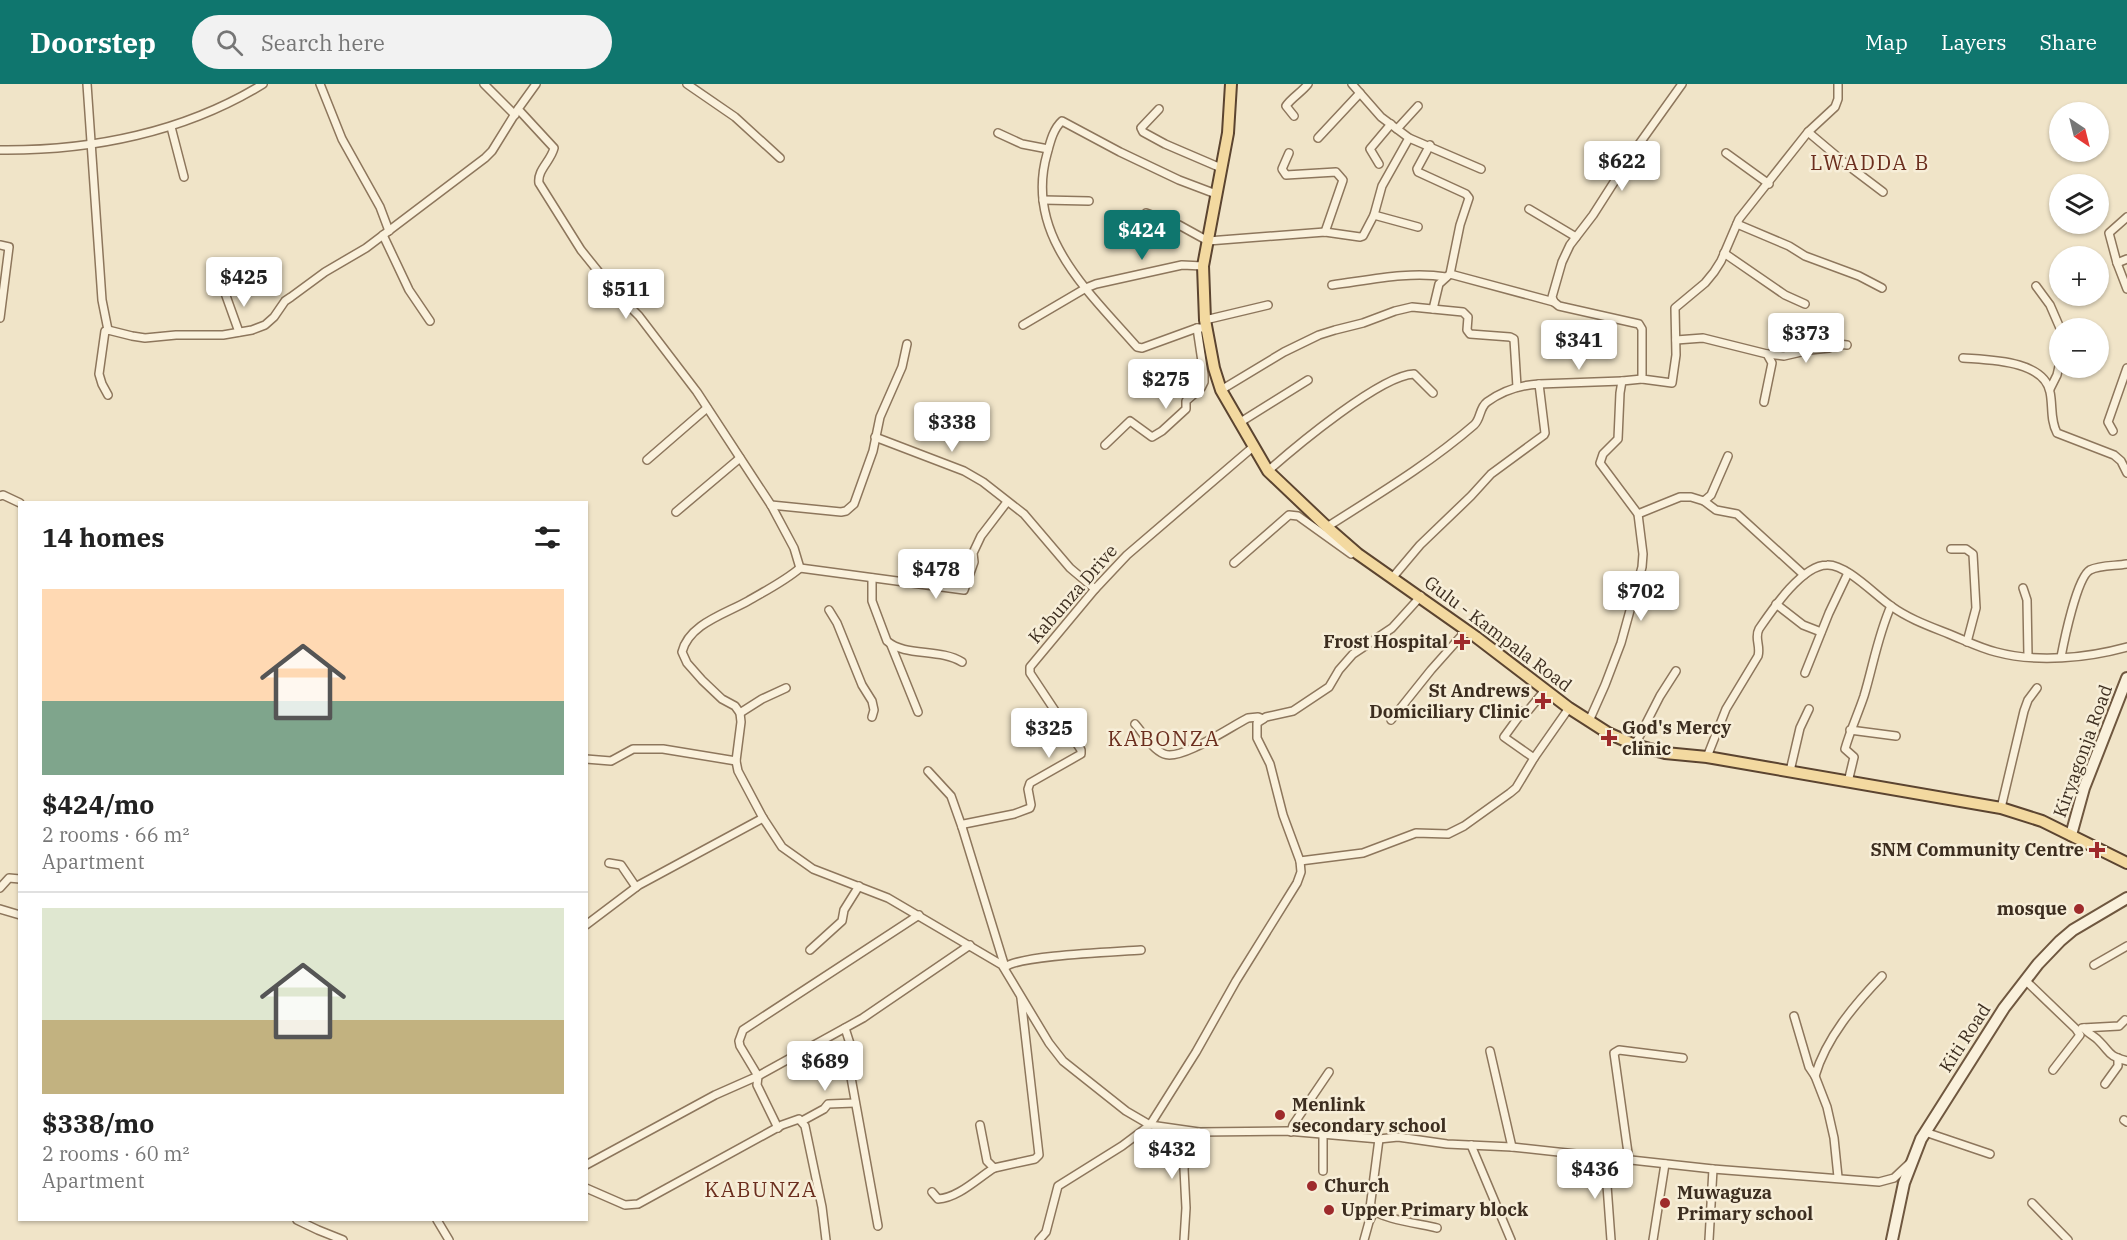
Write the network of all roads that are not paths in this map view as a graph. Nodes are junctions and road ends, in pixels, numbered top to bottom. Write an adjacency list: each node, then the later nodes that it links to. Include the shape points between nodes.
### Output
1 (87, 84): 69 (street, via 102,300)
2 (263, 84): 17 (street, via 222,108)
3 (320, 84): 45 (street, via 342,139 380,207)
4 (484, 84): 15 (street)
5 (536, 84): 15 (street)
6 (687, 84): 28 (street, via 735,117)
7 (1231, 84): 30 (main road, Gulu - Kampala Road)
8 (1308, 84): 16 (street, via 1287,103)
9 (1352, 84): 12 (street)
10 (1682, 84): 46 (street)
11 (1838, 84): 19 (street, via 1835,107)
12 (1360, 93): 18 (street); 21 (street)
13 (1418, 106): 18 (street)
14 (1159, 109): 30 (street, via 1143,124 1143,132)
15 (517, 112): 45 (street, via 485,158); 88 (street, via 554,148 539,175 539,183 581,250 639,316)
16 (1294, 116)
17 (171, 127): 25 (street, via 90,144); 32 (street)
18 (1394, 127): 22 (street); 29 (street, via 1370,149)
19 (1808, 132): 33 (street); 34 (street)
20 (998, 133): 24 (street, via 1022,144)
21 (1318, 138)
22 (1409, 138): 23 (street); 40 (street, via 1382,186)
23 (1430, 146): 31 (street); 53 (street, via 1418,172 1469,198)
24 (1048, 149): 35 (street, via 1059,123 1064,122 1179,180); 36 (street, via 1041,184)
25 (0, 150)
26 (1289, 153): 44 (street, via 1282,170 1286,175 1336,172 1343,180)
27 (1726, 153): 33 (street)
28 (780, 158)
29 (1379, 165)
30 (1221, 168): 35 (main road, Gulu - Kampala Road)
31 (1481, 169)
32 (184, 177)
33 (1769, 184): 42 (street)
34 (1883, 192)
35 (1216, 194): 47 (main road, Gulu - Kampala Road)
36 (1043, 201): 37 (street); 56 (street, via 1047,225)
37 (1089, 201)
38 (1529, 209): 46 (street)
39 (1146, 213): 47 (street)
40 (1374, 215): 43 (street); 44 (street, via 1363,236)
41 (2127, 217): 51 (street, via 2109,232)
42 (1737, 224): 49 (street); 57 (street)
43 (1418, 228)
44 (1325, 232): 47 (street)
45 (386, 233): 66 (street, via 409,290); 70 (street, via 291,297 270,322)
46 (1576, 237): 60 (street, via 1562,262)
47 (1208, 241): 52 (main road, Gulu - Kampala Road)
48 (0, 245): 64 (street, via 9,247)
49 (1724, 253): 61 (street, via 1785,295); 71 (street, via 1705,283 1675,308)
50 (2127, 259): 51 (street)
51 (2117, 263): 58 (street)
52 (1203, 266): 56 (street, via 1182,265); 68 (main road, Gulu - Kampala Road)
53 (1448, 275): 54 (street, via 1406,275); 60 (street); 63 (street, via 1437,288)
54 (1332, 285)
55 (2036, 286): 65 (street)
56 (1086, 288): 67 (street); 68 (street, via 1138,349)
57 (1882, 288)
58 (2127, 289)
59 (225, 293): 70 (street)
60 (1554, 302): 78 (street, via 1640,325)
61 (1805, 304)
62 (1268, 305): 68 (street)
63 (1433, 309): 82 (street, via 1466,313 1470,334 1514,339); 84 (street, via 1412,307 1319,335)
64 (0, 318)
65 (2056, 318)
66 (430, 321)
67 (1023, 325)
68 (1202, 326): 84 (main road, Gulu - Kampala Road); 92 (street, via 1204,382 1186,401 1186,409 1152,437 1130,421)
69 (108, 330): 70 (street, via 145,338); 86 (street, via 103,333 99,374)
70 (239, 332)
71 (1676, 340): 74 (street, via 1703,338); 78 (street, via 1672,383)
72 (907, 344): 91 (street)
73 (1847, 345): 74 (street, via 1784,356)
74 (1767, 354): 87 (street, via 1772,363)
75 (1964, 358): 83 (street, via 2022,366 2036,373)
76 (2127, 368): 90 (street, via 2108,422)
77 (2056, 378): 83 (street)
78 (1642, 379): 80 (street)
79 (1308, 380): 89 (street)
80 (1622, 381): 81 (street); 105 (street, via 1618,439 1600,463)
81 (1539, 384): 82 (street); 113 (street, via 1545,433 1541,439 1491,474)
82 (1517, 387): 106 (street, via 1487,402 1476,423 1410,474)
83 (2050, 389): 98 (street, via 2057,433 2114,455)
84 (1221, 390): 89 (main road, Gulu - Kampala Road)
85 (1433, 393): 97 (street, via 1414,374 1383,384)
86 (108, 395)
87 (1764, 402)
88 (707, 408): 95 (street); 96 (street)
89 (1239, 423): 93 (main road, Gulu - Kampala Road)
90 (2113, 431)
91 (875, 437): 102 (street, via 964,471); 103 (street, via 854,504 846,511)
92 (1105, 445)
93 (1253, 447): 97 (main road, Gulu - Kampala Road); 116 (street, Kabunza Drive, via 1139,543)
94 (1728, 456): 100 (street, via 1711,495)
95 (740, 458): 103 (street); 104 (street)
96 (647, 460)
97 (1268, 471): 106 (main road, Gulu - Kampala Road)
98 (2127, 473)
99 (0, 496): 101 (street)
100 (1704, 501): 105 (street, via 1680,497); 112 (street, via 1716,510 1737,514)
101 (18, 502)
102 (1007, 502): 114 (street, via 981,536 964,590); 116 (street, via 1024,514 1070,568)
103 (771, 505): 110 (street)
104 (676, 512)
105 (1638, 514): 142 (street, via 1642,567 1621,644)
106 (1327, 527): 113 (main road, Gulu - Kampala Road)
107 (1951, 549): 123 (street, via 1966,549 1973,554 1976,608)
108 (1234, 563): 113 (street, via 1285,517 1294,514 1366,565)
109 (2127, 564): 127 (street, via 2094,569 2084,575)
110 (800, 568): 114 (street); 138 (street, via 712,619 683,646 687,663)
111 (1848, 573): 112 (street, via 1828,564); 119 (street); 121 (street)
112 (1804, 574): 118 (street)
113 (1390, 575): 117 (main road, Gulu - Kampala Road)
114 (872, 578): 124 (street, via 872,601)
115 (2023, 588): 126 (street, via 2027,600)
116 (1095, 589): 156 (street, Kabunza Drive, via 1030,667 1081,754 1030,783 1031,805 1026,810)
117 (1421, 596): 122 (main road, Gulu - Kampala Road); 140 (street, via 1392,628 1353,654 1329,687 1293,711)
118 (1776, 604): 121 (street, via 1803,625); 147 (street, via 1756,633 1758,656 1726,709)
119 (1891, 606): 123 (street); 144 (street)
120 (829, 610): 139 (street, via 872,701)
121 (1821, 632): 130 (street)
122 (1472, 633): 134 (main road, Gulu - Kampala Road); 141 (street, via 1463,634)
123 (1967, 642): 126 (street, via 1995,652)
124 (891, 645): 128 (street, via 943,654); 137 (street)
125 (2127, 647): 127 (street)
126 (2028, 656): 127 (street)
127 (2061, 657)
128 (962, 662)
129 (1676, 671): 146 (street)
130 (1805, 673)
131 (2127, 678): 157 (street, Kiryagonja Road, via 2087,779)
132 (786, 688): 138 (street)
133 (2037, 688): 154 (street, via 2024,711)
134 (1545, 690): 135 (main road, Gulu - Kampala Road); 148 (street, via 1504,737)
135 (1569, 708): 142 (main road, Gulu - Kampala Road); 148 (street)
136 (1809, 709): 152 (street, via 1800,728)
137 (918, 712)
138 (740, 713): 150 (street)
139 (872, 717)
140 (1263, 718): 143 (street, via 1248,718 1188,751 1170,755 1156,748); 158 (street, via 1257,723 1257,738 1270,764)
141 (1391, 720)
142 (1589, 721): 146 (main road, Gulu - Kampala Road)
143 (1135, 724)
144 (1850, 730): 145 (street); 153 (street, via 1845,749 1854,757 1854,763)
145 (1896, 736)
146 (1635, 745): 147 (main road, Gulu - Kampala Road)
147 (1707, 757): 152 (main road, Gulu - Kampala Road)
148 (1534, 758): 158 (street, via 1516,788 1448,834 1416,833 1363,853)
149 (588, 759): 150 (street, via 605,761 633,749 663,749)
150 (736, 761): 155 (street)
151 (928, 771): 156 (street, via 951,796)
152 (1790, 771): 153 (main road, Gulu - Kampala Road)
153 (1848, 782): 154 (main road, Gulu - Kampala Road)
154 (2001, 808): 157 (main road, Gulu - Kampala Road)
155 (763, 818): 162 (street, via 782,847 793,856 813,869); 163 (street)
156 (962, 827): 175 (street)
157 (2071, 835): 160 (main road, Gulu - Kampala Road)
158 (1300, 861): 195 (street, via 1301,872 1292,894)
159 (609, 863): 163 (street, via 621,865)
160 (2127, 863)
161 (18, 879): 164 (street, via 9,878)
162 (859, 886): 168 (street); 172 (street, via 844,910 842,921)
163 (636, 887): 169 (street)
164 (0, 888)
165 (2127, 898): 177 (street, Kiti Road, via 2073,930)
166 (0, 909): 167 (street)
167 (18, 914)
168 (919, 915): 170 (street); 189 (street, via 743,1030 740,1046)
169 (588, 923)
170 (970, 945): 175 (street); 181 (street)
171 (2127, 946): 174 (street)
172 (810, 950)
173 (1141, 950): 175 (street, via 1041,958)
174 (2094, 965)
175 (1005, 967): 178 (street)
176 (1882, 976): 190 (street, via 1849,1014 1820,1058)
177 (2025, 980): 182 (street); 199 (street, Kiti Road)
178 (1021, 995): 195 (street, via 1063,1061 1125,1111); 210 (street, via 1039,1155)
179 (1794, 1016): 190 (street)
180 (2125, 1020): 182 (street, via 2119,1026)
181 (845, 1028): 189 (street); 192 (street, via 852,1050 849,1063)
182 (2080, 1028): 185 (street, via 2098,1039 2108,1054); 187 (street, via 2080,1035)
183 (1490, 1051): 203 (street)
184 (1683, 1058): 206 (street, via 1619,1050 1614,1053)
185 (2118, 1058): 186 (street); 191 (street, via 2118,1066)
186 (2127, 1061)
187 (2053, 1070)
188 (1329, 1072): 198 (street)
189 (758, 1076): 196 (street, via 757,1085); 208 (street)
190 (1815, 1076): 213 (street, via 1827,1107)
191 (2105, 1084)
192 (855, 1103): 193 (street, via 828,1104); 220 (street)
193 (802, 1121): 196 (street); 224 (street)
194 (980, 1125): 210 (street, via 987,1161)
195 (1150, 1125): 197 (street); 225 (street, via 1058,1186 1046,1232)
196 (778, 1128): 214 (street, via 638,1204 625,1205)
197 (1199, 1132): 198 (street); 226 (street, via 1187,1148 1184,1169)
198 (1291, 1132): 200 (street)
199 (1925, 1132): 204 (street); 207 (street, Kiti Road)
200 (1323, 1133): 201 (street); 212 (street)
201 (1379, 1139): 202 (street, via 1398,1137); 217 (street, via 1370,1204)
202 (1471, 1145): 203 (street); 228 (street)
203 (1512, 1147): 205 (street)
204 (1989, 1154)
205 (1605, 1158): 206 (street); 229 (street)
206 (1629, 1160): 209 (street)
207 (1911, 1162): 213 (street, via 1886,1181); 232 (street, Kiti Road)
208 (588, 1164)
209 (1665, 1164): 211 (street); 230 (street)
210 (994, 1167): 215 (street, via 941,1200)
211 (1713, 1169): 213 (street); 231 (street)
212 (1323, 1171)
213 (1838, 1177)
214 (588, 1189)
215 (932, 1192)
216 (2032, 1203): 233 (street)
217 (1374, 1212): 221 (street); 227 (street)
218 (299, 1221): 222 (street)
219 (438, 1221): 223 (street)
220 (878, 1226)
221 (1437, 1228)
222 (343, 1240)
223 (449, 1240)
224 (826, 1240)
225 (1040, 1240)
226 (1184, 1240)
227 (1364, 1240)
228 (1511, 1240)
229 (1611, 1240)
230 (1653, 1240)
231 (1709, 1240)
232 (1892, 1240)
233 (2067, 1240)

